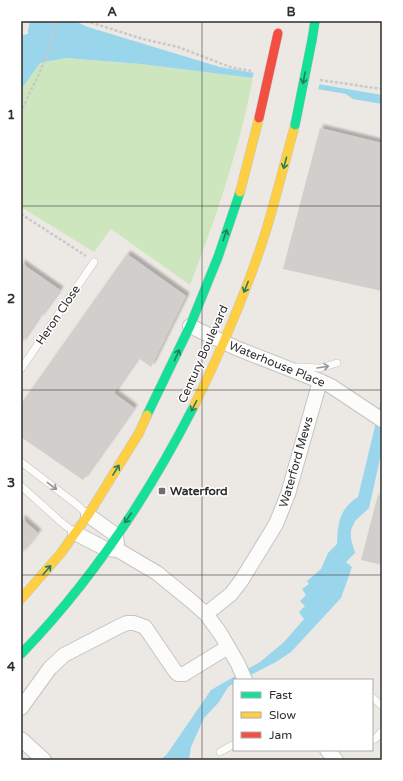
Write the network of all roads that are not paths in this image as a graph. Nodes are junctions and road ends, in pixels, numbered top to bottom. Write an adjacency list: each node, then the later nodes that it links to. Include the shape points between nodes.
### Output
1 (280, 21): 4 (main road, Century Boulevard, one-way to 1, bridge, via 218,257 239,195)
2 (315, 21): 5 (main road, Century Boulevard, one-way to 5, bridge, via 295,125 274,205 253,269)
3 (94, 262): 8 (lane, Heron Close)
4 (190, 326): 5 (street, Waterhouse Place); 13 (main road, Century Boulevard, one-way to 4, via 139,433)
5 (224, 342): 7 (street, Waterhouse Place); 15 (main road, Century Boulevard, one-way to 15, via 170,451)
6 (337, 363): 7 (lane, one-way to 6, via 320,368)
7 (281, 365): 9 (street, Waterhouse Place)
8 (21, 369)
9 (320, 380): 10 (street, Waterhouse Place); 18 (street, Waterford Mews, via 282,512 242,582)
10 (382, 420)
11 (21, 462): 13 (lane, one-way to 13)
12 (21, 486): 14 (lane)
13 (88, 515): 14 (main road, Century Boulevard); 15 (street)
14 (75, 533): 16 (street); 17 (main road, Century Boulevard, one-way to 14)
15 (116, 535): 16 (street)
16 (112, 550): 18 (street, via 157,573); 20 (main road)
17 (21, 599)
18 (206, 614): 19 (street)
19 (228, 647): 21 (street); 24 (street, via 184,674 178,674 148,630 134,623 120,626 64,655 50,668)
20 (21, 654)
21 (245, 679)
22 (373, 698): 23 (lane)
23 (382, 706)
24 (21, 708)
25 (382, 731): 27 (lane)
26 (21, 739): 31 (street)
27 (375, 739)
28 (233, 745): 30 (lane)
29 (328, 751): 32 (street)
30 (220, 752)
31 (44, 760)
32 (336, 760)

